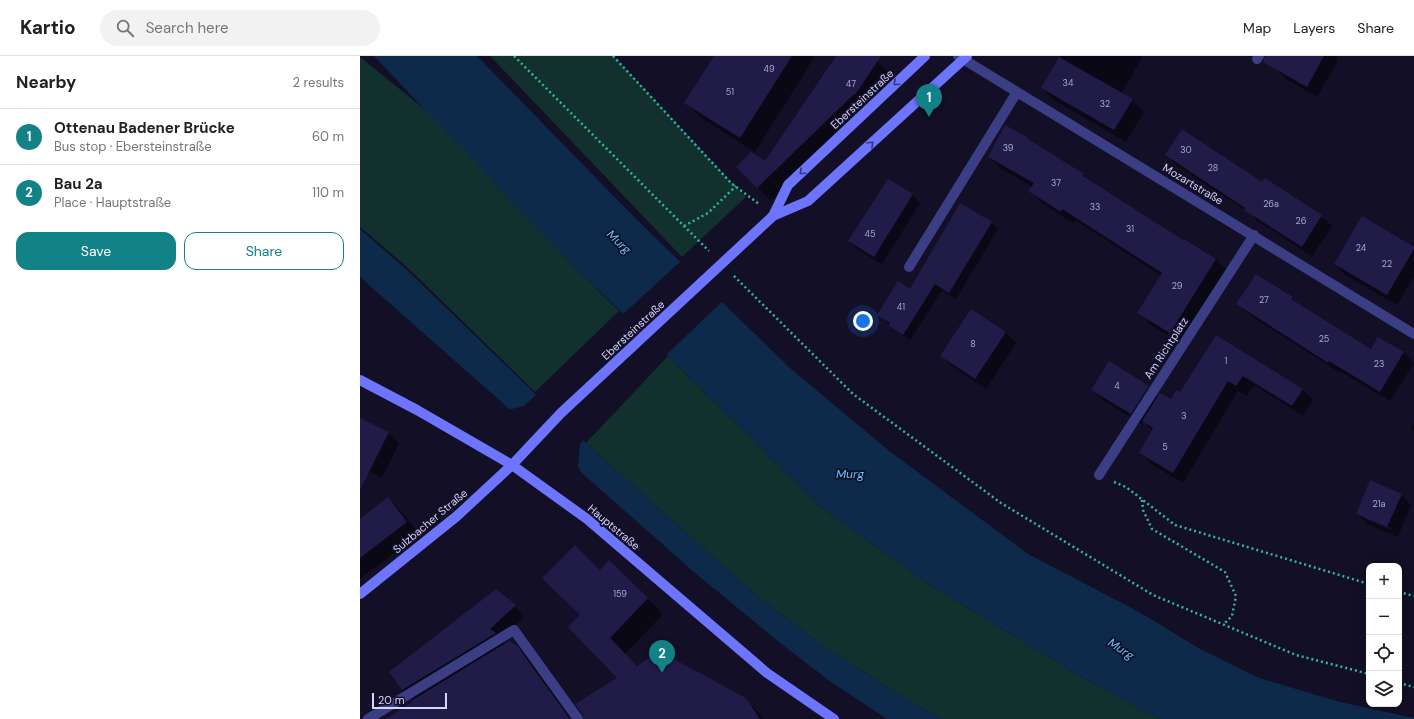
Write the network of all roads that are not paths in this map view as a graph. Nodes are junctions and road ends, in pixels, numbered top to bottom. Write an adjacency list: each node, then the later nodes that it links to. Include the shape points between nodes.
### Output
1 (924, 56): 4 (street, Ebersteinstraße, one-way to 4, via 788,185)
2 (963, 57): 3 (street, Mozartstraße); 4 (street, Ebersteinstraße, one-way to 2, via 808,201)
3 (1017, 92): 5 (street, Mozartstraße); 6 (street)
4 (773, 216): 9 (street, Ebersteinstraße, via 561,413)
5 (1254, 235): 7 (street, Mozartstraße); 10 (street, Am Richtplatz)
6 (909, 267)
7 (1414, 334)
8 (360, 380): 9 (street, Hauptstraße)
9 (512, 465): 11 (street, Sulzbacher Straße, via 457,516); 14 (street, Hauptstraße, via 587,519 767,673)
10 (1099, 474)
11 (360, 594)
12 (368, 719): 13 (street, via 514,630)
13 (578, 719)
14 (834, 719)

